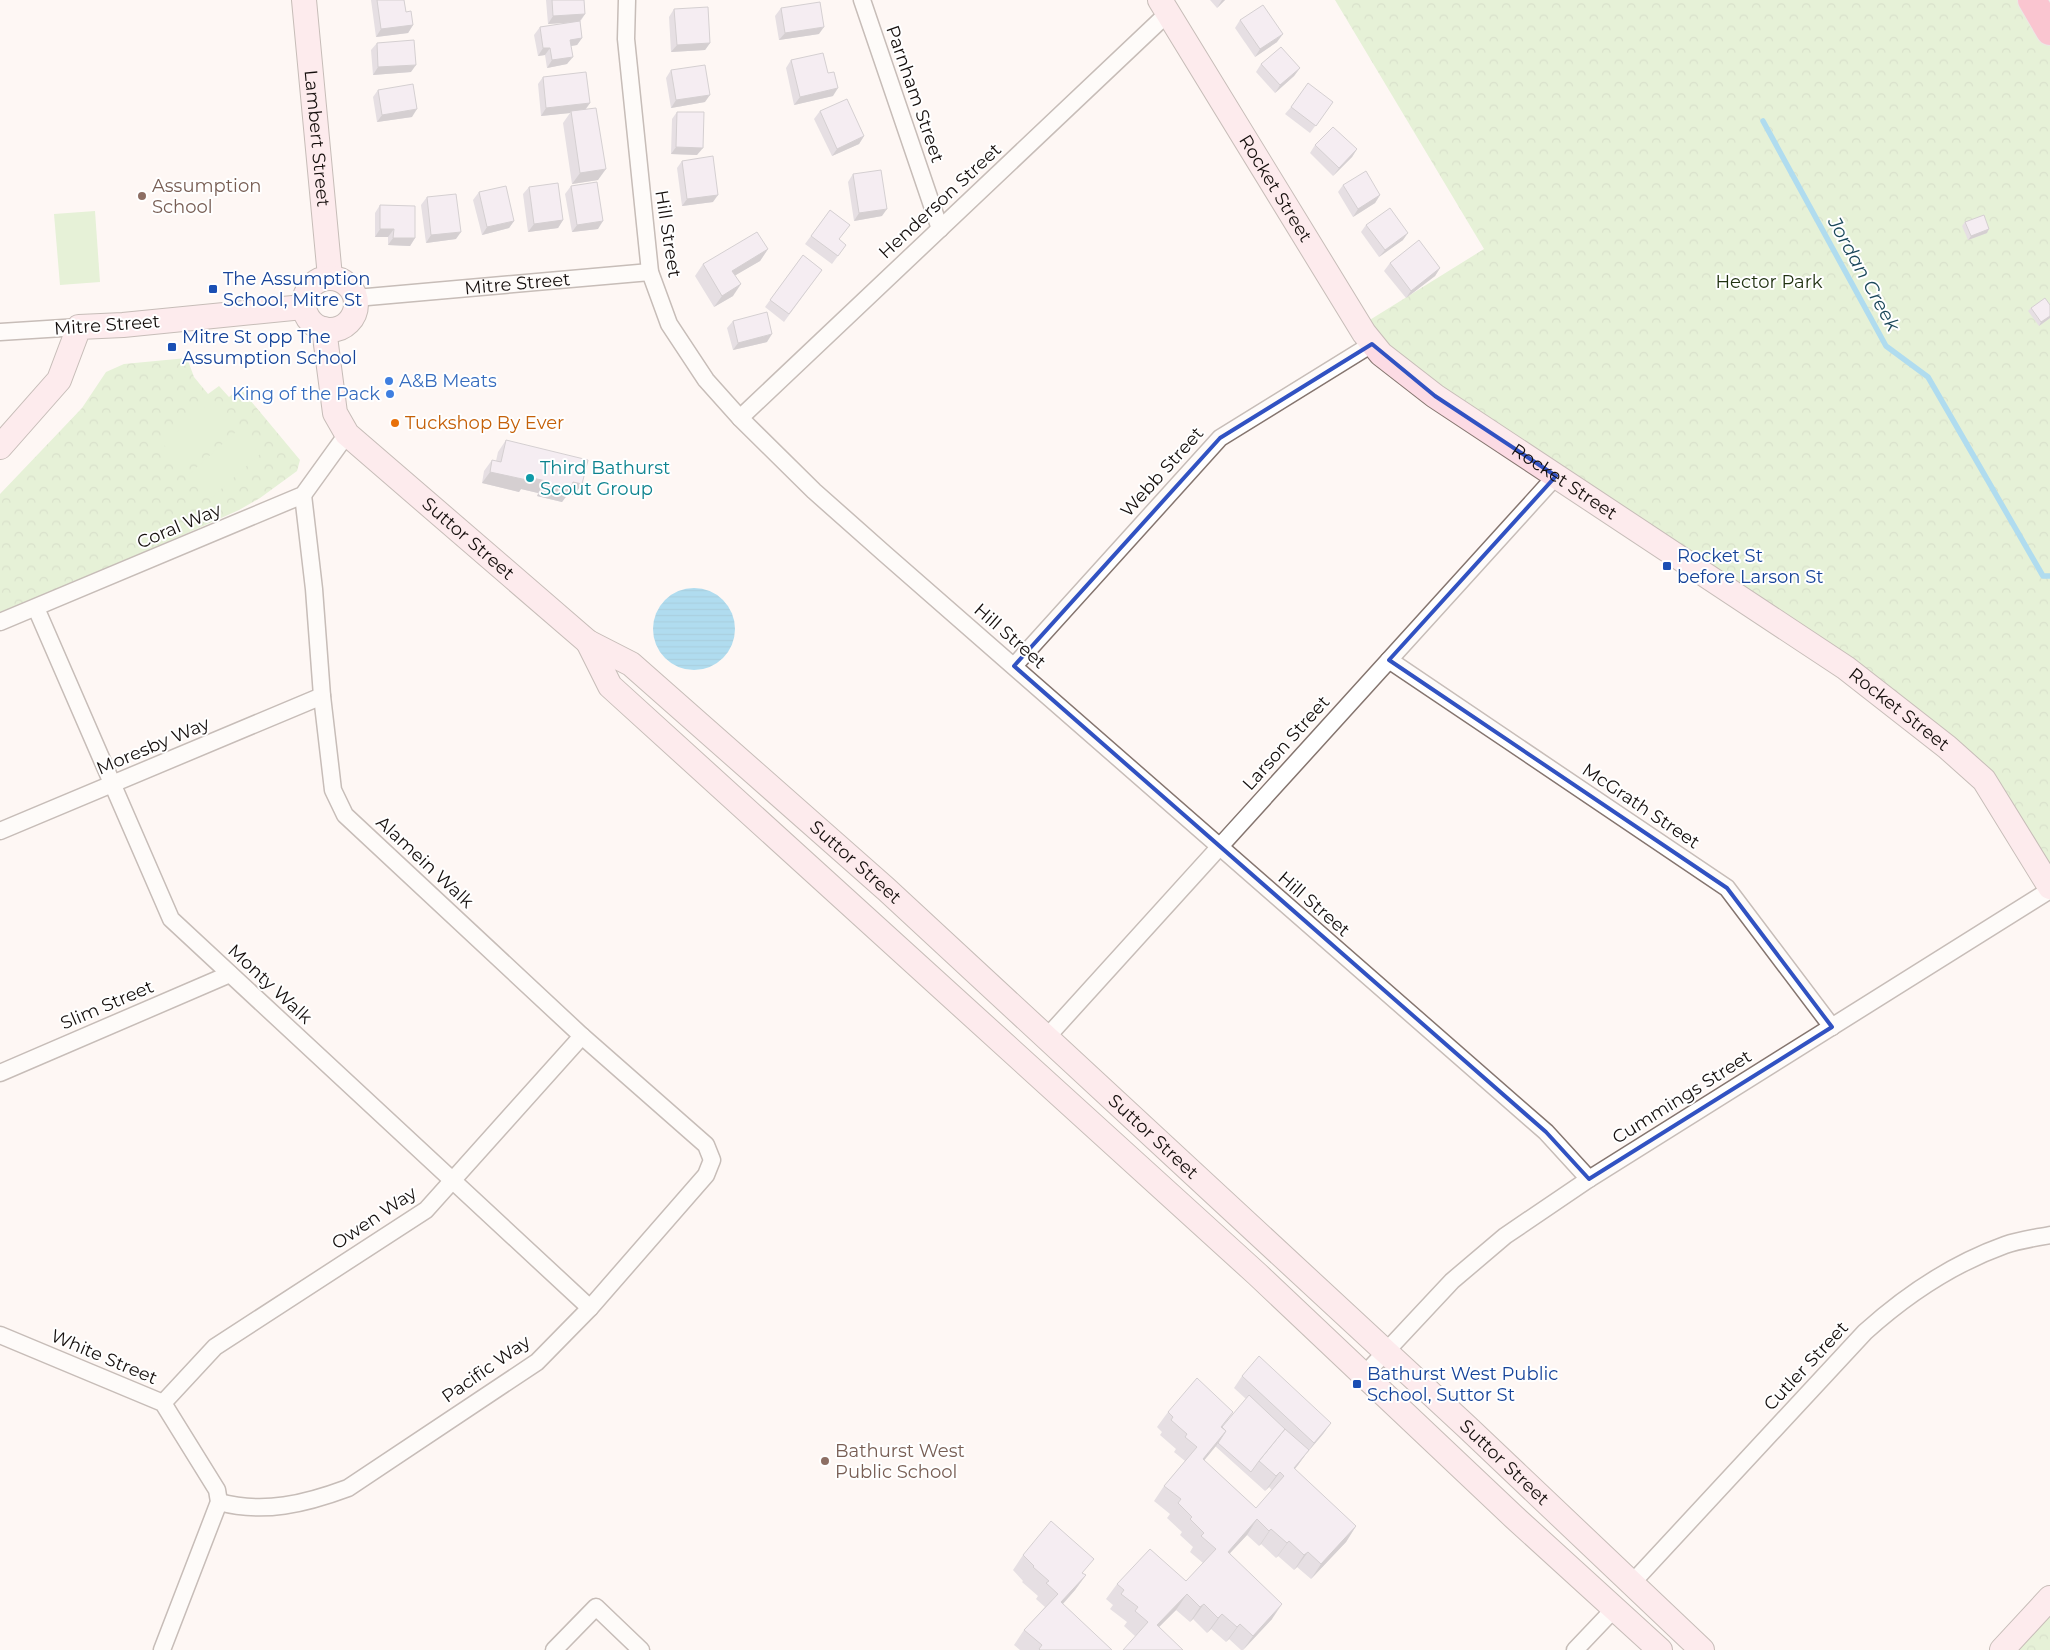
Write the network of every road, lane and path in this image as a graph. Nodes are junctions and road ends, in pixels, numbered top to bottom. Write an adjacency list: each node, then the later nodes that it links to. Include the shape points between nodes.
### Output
1 (304, 0): 9 (main road, Lambert Street)
2 (627, 0): 8 (street, Hill Street, via 626,39)
3 (862, 0): 7 (street, Parnham Street)
4 (2032, 0): 6 (highway)
5 (1164, 7): 7 (street, Henderson Street); 15 (main road, Rocket Street)
6 (2050, 31)
7 (940, 229): 16 (street, Henderson Street)
8 (650, 272): 10 (street, Mitre Street); 16 (street, Hill Street, via 669,324 706,380)
9 (330, 277): 10 (main road, via 347,283); 11 (main road, via 313,283 307,290)
10 (356, 298): 13 (main road, via 351,320)
11 (303, 307): 12 (main road, Mitre Street); 13 (main road, via 310,321)
12 (79, 327): 14 (street, Mitre Street); 18 (main road, via 59,380)
13 (332, 329): 17 (main road, Suttor Street, via 334,412)
14 (0, 332)
15 (1372, 344): 19 (main road, Rocket Street, via 1391,363 1428,390); 25 (street, Webb Street, via 1220,438)
16 (740, 418): 25 (street, Hill Street, via 821,497)
17 (347, 434): 20 (street); 23 (main road, Suttor Street)
18 (0, 447)
19 (1556, 476): 24 (street, Larson Street); 30 (main road, Rocket Street, via 1846,668 1947,747 1984,780)
20 (303, 495): 21 (street, Coral Way); 26 (street, Alamein Walk)
21 (36, 608): 22 (street, Coral Way); 27 (street, Monty Walk)
22 (0, 622)
23 (588, 642): 34 (main road, Suttor Street, via 631,664 886,889); 43 (main road, Suttor Street, via 610,686)
24 (1389, 660): 29 (street, Larson Street); 32 (street, McGrath Street, via 1727,888)
25 (1014, 666): 29 (street, Hill Street)
26 (322, 696): 27 (street, Moresby Way); 33 (street, Alamein Walk, via 334,790 345,815)
27 (113, 784): 28 (street, Moresby Way); 31 (street, Monty Walk, via 171,919)
28 (0, 831)
29 (1219, 848): 34 (street, Larson Street); 37 (street, Hill Street, via 1546,1132)
30 (2050, 889): 32 (street, Cummings Street)
31 (230, 974): 35 (street, Slim Street); 38 (street, Monty Walk)
32 (1832, 1027): 37 (street, Cummings Street)
33 (582, 1036): 36 (street, Alamein Walk, via 706,1145); 38 (street, Owen Way)
34 (1047, 1037): 42 (main road, Suttor Street)
35 (0, 1073)
36 (712, 1160): 40 (street, Pacific Way, via 706,1175)
37 (1589, 1179): 42 (street, Cummings Street, via 1505,1236 1465,1269)
38 (453, 1181): 40 (street, Monty Walk); 44 (street, Owen Way, via 426,1210 215,1347)
39 (2050, 1235): 46 (street, Cutler Street, via 2006,1244 1958,1266 1889,1311 1865,1332)
40 (590, 1308): 45 (street, Pacific Way, via 537,1362 348,1488 319,1499 283,1506 246,1507)
41 (0, 1335): 44 (street, White Street)
42 (1385, 1352): 43 (street, Cummings Street); 46 (main road, Suttor Street)
43 (1364, 1375): 48 (main road, Suttor Street)
44 (163, 1403): 45 (street, White Street, via 217,1490)
45 (219, 1502): 49 (street)
46 (1632, 1583): 54 (main road, Suttor Street)
47 (2050, 1598): 55 (main road)
48 (1615, 1608): 52 (street); 53 (main road, Suttor Street)
49 (162, 1650)
50 (554, 1650): 51 (street, via 596,1607)
51 (641, 1650)
52 (1575, 1650)
53 (1660, 1650)
54 (1702, 1650)
55 (2002, 1650)

